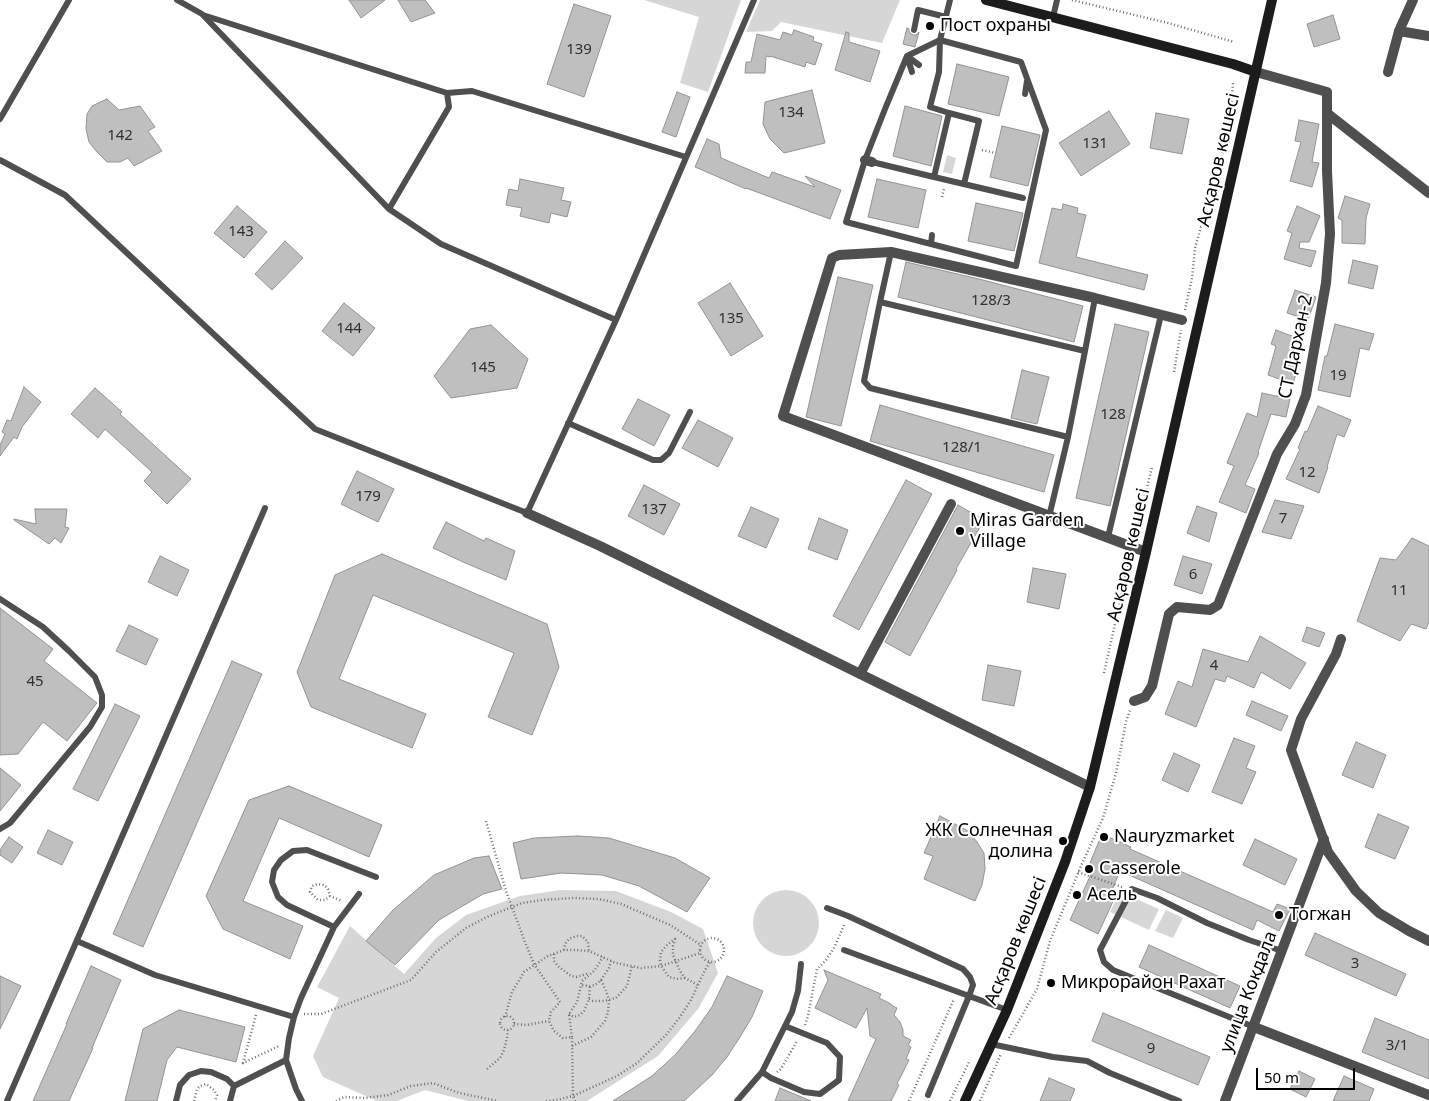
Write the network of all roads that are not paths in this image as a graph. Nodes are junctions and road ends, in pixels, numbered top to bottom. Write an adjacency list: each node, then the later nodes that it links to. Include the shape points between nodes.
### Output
1 (69, 0): 26 (lane)
2 (177, 0): 9 (lane)
3 (754, 0): 27 (lane)
4 (950, 0): 10 (lane)
5 (986, 0): 11 (street)
6 (1057, 0): 11 (lane)
7 (1272, 0): 19 (street, Асқаров көшесі)
8 (1413, 0): 13 (street)
9 (202, 14): 22 (lane); 34 (lane)
10 (946, 17): 12 (lane, via 918,10); 15 (lane)
11 (1053, 17): 19 (street)
12 (914, 30)
13 (1399, 30): 14 (street); 20 (street)
14 (1429, 36)
15 (940, 40): 16 (lane); 21 (lane, via 1021,62); 24 (lane, via 939,72 930,107)
16 (907, 56): 17 (lane); 18 (lane); 29 (lane, via 885,109)
17 (919, 65)
18 (912, 72)
19 (1256, 72): 25 (street, СТ Дархан-2, via 1327,92); 52 (street, Асқаров көшесі)
20 (1388, 72)
21 (1028, 80): 23 (lane); 36 (lane, via 1046,130 1016,266)
22 (447, 93): 27 (lane, via 472,91); 34 (lane, via 449,107)
23 (1025, 94)
24 (949, 113): 30 (lane); 31 (lane, via 979,121)
25 (1328, 114): 32 (street); 56 (street, СТ Дархан-2, via 1330,234 1326,283 1306,395 1295,424 1277,454 1218,605 1210,610 1177,607 1169,614 1152,686 1144,697)
26 (0, 119)
27 (686, 157): 41 (lane)
28 (0, 160): 49 (lane, via 65,195 315,429)
29 (869, 161): 30 (lane); 36 (lane, via 846,222)
30 (934, 177): 31 (lane)
31 (964, 184): 33 (lane)
32 (1429, 193)
33 (1023, 198)
34 (389, 210): 41 (lane, via 441,244)
35 (932, 235): 36 (lane)
36 (931, 244)
37 (891, 252): 38 (street); 39 (lane); 50 (street, via 832,258 783,416)
38 (1095, 298): 40 (street); 43 (lane)
39 (880, 302): 43 (lane); 46 (lane, via 864,381 870,388)
40 (1161, 315): 42 (street); 51 (lane)
41 (616, 320): 45 (lane)
42 (1182, 320)
43 (1084, 351): 46 (lane)
44 (690, 412): 45 (lane, via 669,453 661,460 653,460)
45 (568, 423): 49 (lane)
46 (1068, 437): 50 (lane)
47 (952, 504): 55 (street)
48 (265, 508): 64 (lane)
49 (527, 513): 55 (street)
50 (1049, 517): 51 (street)
51 (1108, 537): 52 (street)
52 (1146, 552): 57 (street, Асқаров көшесі)
53 (0, 599): 58 (lane, via 43,627 95,677 102,695 102,707 90,727 10,823)
54 (1341, 640): 59 (street, via 1301,719 1291,750)
55 (860, 674): 57 (street)
56 (1134, 701)
57 (1090, 787): 70 (street, Асқаров көшесі, via 1065,862)
58 (0, 829)
59 (1324, 839): 65 (street, via 1328,852 1356,891 1379,913); 67 (street, улица Кокдала)
60 (376, 877): 63 (lane, via 307,850 293,851 281,860 274,870 272,882 278,897 286,906)
61 (359, 894): 63 (lane)
62 (827, 908): 69 (lane, via 963,969 973,985)
63 (334, 927): 71 (lane)
64 (77, 941): 71 (lane, via 155,975); 80 (lane)
65 (1429, 942)
66 (844, 950): 69 (lane)
67 (1282, 951): 73 (street, улица Кокдала); 73 (lane, via 1132,890 1100,950 1104,962 1113,970)
68 (801, 964): 72 (lane, via 798,991)
69 (969, 996): 70 (lane); 78 (lane)
70 (1007, 1010): 74 (street, Асқаров көшесі)
71 (295, 1014): 75 (lane)
72 (785, 1026): 76 (lane); 76 (lane, via 827,1043 840,1057 839,1080 820,1094 804,1092)
73 (1254, 1027): 79 (street); 87 (street, улица Кокдала)
74 (991, 1044): 85 (street, Асқаров көшесі); 86 (lane, via 1087,1061)
75 (286, 1060): 77 (lane); 83 (lane)
76 (762, 1072): 84 (lane)
77 (234, 1086): 81 (lane, via 227,1079 202,1071 189,1075 180,1085); 82 (lane)
78 (928, 1094)
79 (1429, 1095)
80 (7, 1101)
81 (176, 1101)
82 (230, 1101)
83 (302, 1101)
84 (738, 1101)
85 (965, 1101)
86 (1180, 1101)
87 (1226, 1101)

